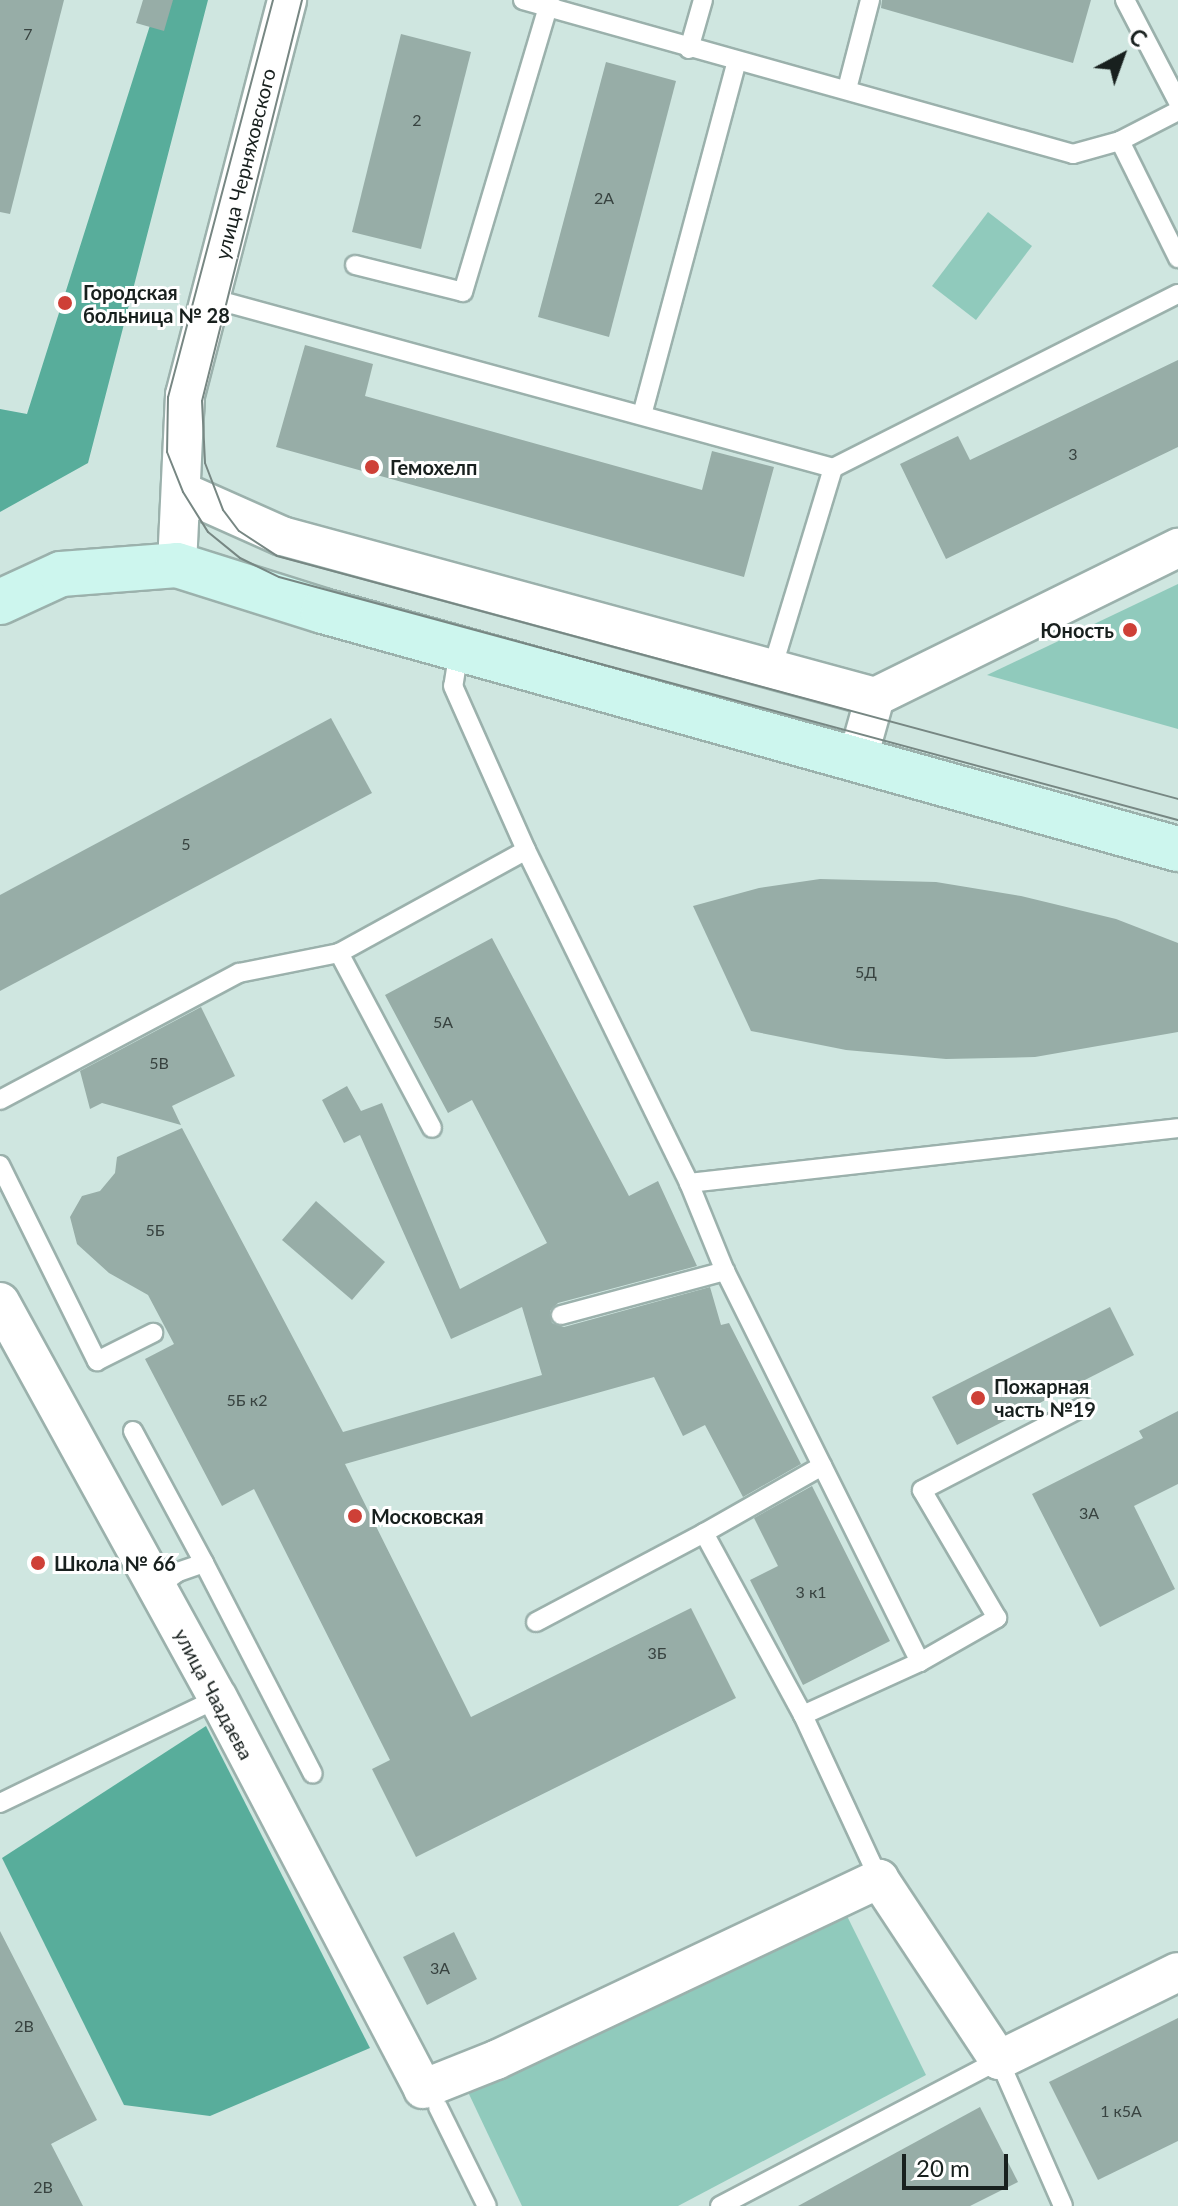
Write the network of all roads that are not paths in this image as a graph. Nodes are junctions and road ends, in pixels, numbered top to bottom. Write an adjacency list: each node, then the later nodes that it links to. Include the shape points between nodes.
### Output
1 (287, 0): 16 (street, улица Черняховского)
2 (523, 0): 6 (lane)
3 (703, 0): 7 (lane)
4 (870, 0): 9 (lane)
5 (1125, 0): 10 (lane)
6 (549, 4): 7 (lane); 14 (lane, via 463,292)
7 (689, 49): 8 (lane)
8 (737, 61): 9 (lane); 17 (lane)
9 (847, 89): 12 (lane, via 1073,154)
10 (1178, 102)
11 (1178, 111): 12 (lane)
12 (1120, 141): 13 (lane)
13 (1178, 258)
14 (355, 265)
15 (1178, 294): 18 (lane)
16 (210, 298): 17 (lane); 19 (street, улица Черняховского, via 185,395)
17 (642, 415): 18 (lane)
18 (833, 468): 24 (lane)
19 (183, 492): 21 (street, улица Черняховского); 24 (street, via 282,536)
20 (1178, 548): 25 (street)
21 (177, 565): 22 (street, via 61,574); 23 (street)
22 (0, 602)
23 (460, 647): 26 (street); 28 (lane, via 453,686)
24 (772, 669): 25 (street)
25 (875, 697): 26 (street)
26 (857, 761): 27 (street)
27 (1178, 849)
28 (526, 850): 29 (lane); 34 (lane)
29 (339, 953): 30 (lane, via 239,973); 31 (lane)
30 (0, 1100)
31 (432, 1128)
32 (1178, 1128): 34 (lane)
33 (0, 1165): 38 (lane, via 97,1361)
34 (689, 1183): 35 (lane)
35 (725, 1271): 37 (lane); 41 (lane)
36 (0, 1302): 44 (street, улица Чаадаева)
37 (561, 1315)
38 (153, 1333)
39 (1083, 1407): 46 (lane, via 922,1490 997,1618)
40 (133, 1431): 43 (lane)
41 (822, 1466): 42 (lane); 46 (lane)
42 (704, 1533): 45 (lane); 48 (lane)
43 (204, 1563): 44 (lane, via 178,1572); 49 (lane)
44 (156, 1588): 47 (street, улица Чаадаева)
45 (536, 1622)
46 (920, 1662): 48 (lane)
47 (218, 1698): 50 (lane); 54 (street, улица Чаадаева)
48 (803, 1715): 51 (lane)
49 (313, 1774)
50 (0, 1803)
51 (879, 1879): 53 (street); 54 (street, via 496,2060)
52 (1178, 1972): 53 (street)
53 (999, 2060): 56 (lane); 57 (lane)
54 (430, 2098): 55 (lane)
55 (487, 2206)
56 (720, 2206)
57 (1063, 2206)

